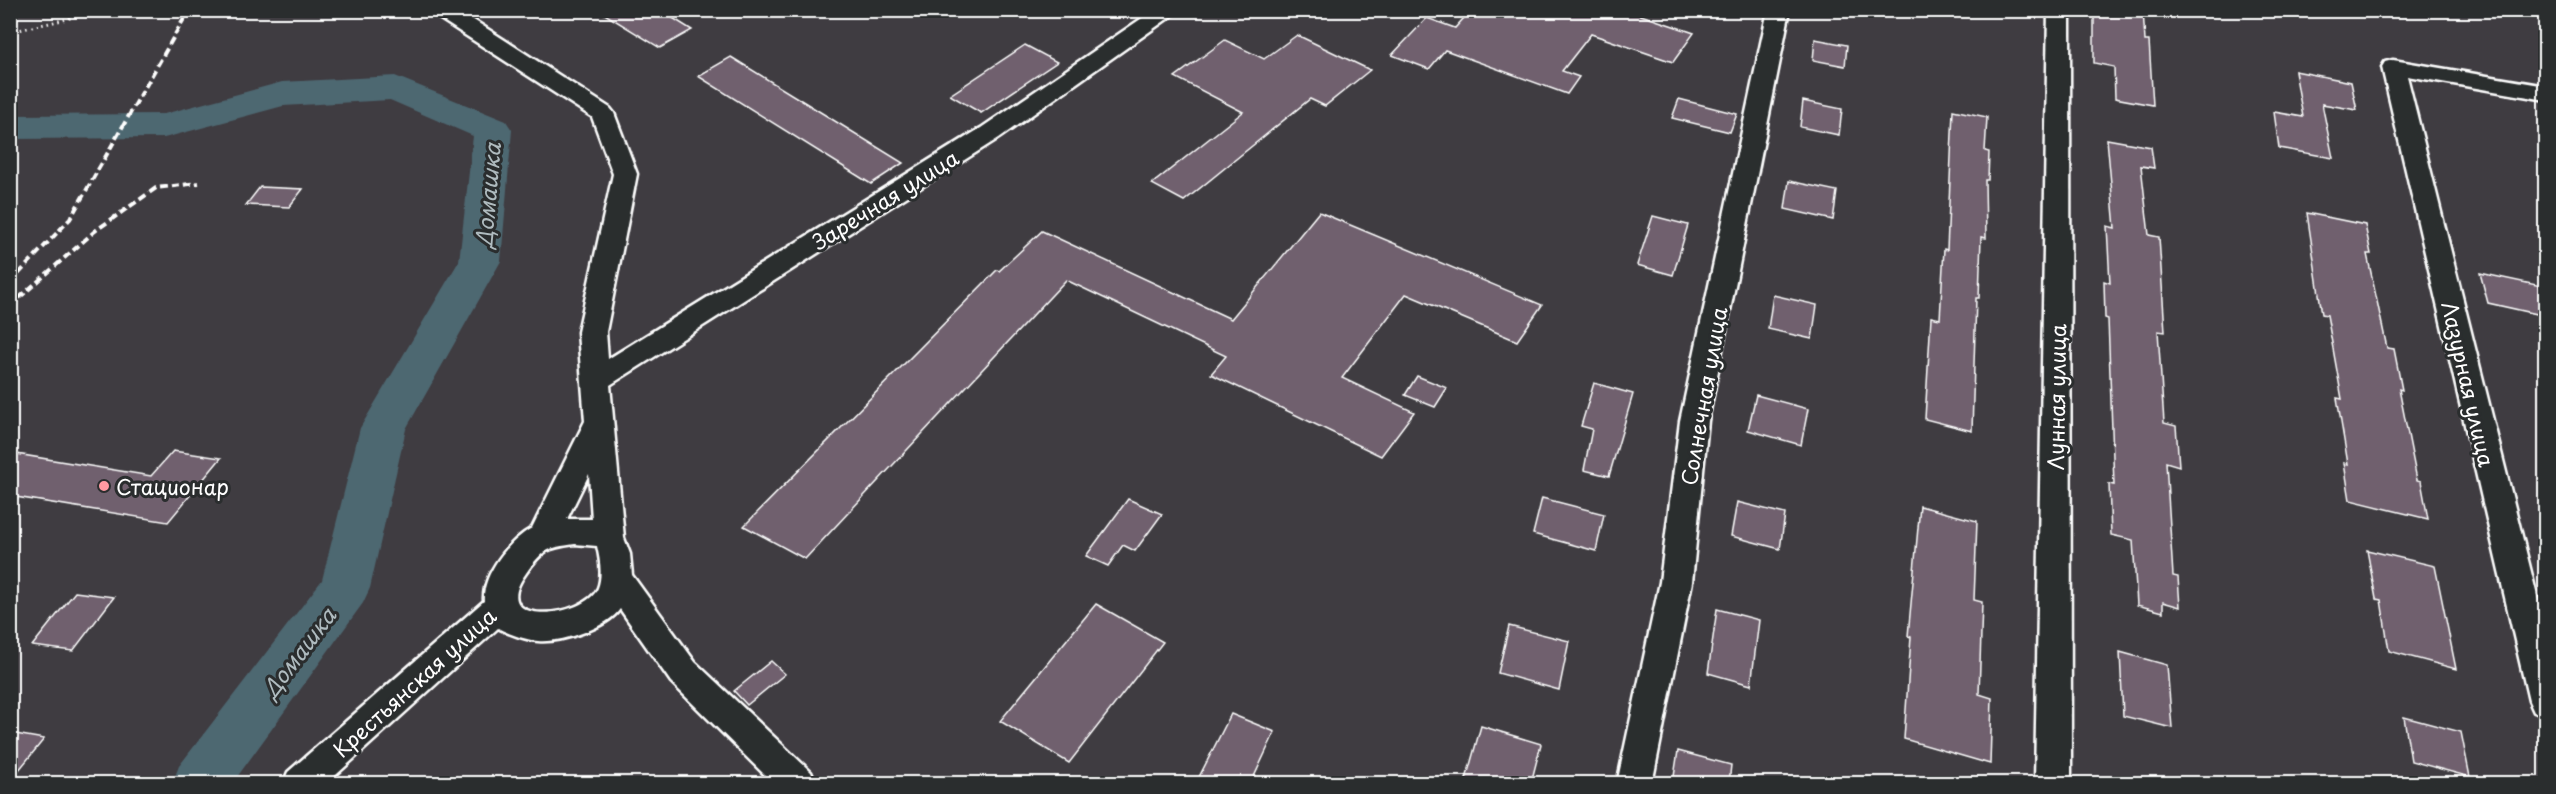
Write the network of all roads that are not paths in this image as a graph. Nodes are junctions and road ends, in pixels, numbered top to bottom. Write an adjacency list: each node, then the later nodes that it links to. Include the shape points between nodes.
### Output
1 (442, 10): 6 (street, via 602,113 625,174 592,332)
2 (1168, 10): 6 (street, Заречная улица, via 990,133)
3 (1779, 10): 16 (street, Солнечная улица, via 1694,421 1676,582)
4 (2059, 10): 17 (street, Лунная улица)
5 (2546, 93): 12 (street, Лазурная улица, via 2393,67)
6 (596, 381): 7 (street)
7 (600, 420): 8 (street); 9 (street)
8 (543, 537): 9 (street, via 575,531 595,532); 11 (street, via 516,561 499,595)
9 (609, 538): 10 (street, via 616,553)
10 (616, 578): 11 (street, via 605,604 582,620 540,627 510,619); 15 (street, via 683,672)
11 (501, 605): 14 (street, Крестьянская улица)
12 (2534, 610): 13 (street, Лазурная улица)
13 (2546, 701)
14 (300, 783)
15 (799, 783)
16 (1634, 783)
17 (2053, 783)

